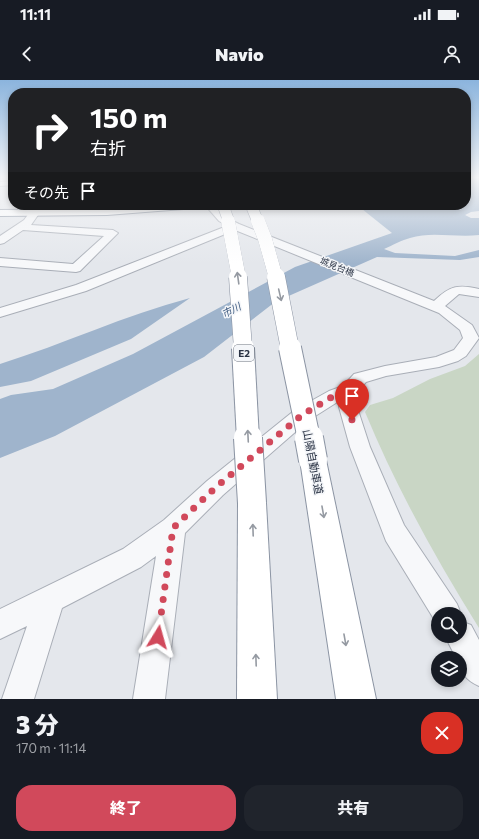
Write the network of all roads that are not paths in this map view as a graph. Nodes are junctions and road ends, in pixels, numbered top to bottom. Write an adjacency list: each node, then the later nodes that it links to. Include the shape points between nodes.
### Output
1 (28, 210): 8 (highway)
2 (36, 210): 9 (street)
3 (82, 210): 4 (highway)
4 (139, 210)
5 (214, 210): 10 (street, 城見台橋, via 222,219)
6 (225, 210): 25 (highway, E2, one-way to 6, bridge, via 252,503 241,298 233,240)
7 (254, 210): 26 (highway, 山陽自動車道, one-way to 26, bridge, via 274,269 314,460)
8 (0, 213)
9 (22, 227): 11 (street); 12 (street, via 113,233 76,268)
10 (237, 227): 14 (street, 城見台橋); 15 (street, via 81,288)
11 (0, 241)
12 (0, 262)
13 (479, 293): 14 (street, via 456,289)
14 (436, 307): 16 (street, 城見台橋, via 450,314 467,328 471,338 460,353 439,362 385,370 360,378)
15 (0, 313)
16 (349, 390): 17 (street, via 335,395 302,415 215,488); 19 (street, via 348,406 360,447 395,533)
17 (173, 528): 18 (street, via 132,558); 24 (street)
18 (51, 598): 20 (street); 23 (street)
19 (443, 607)
20 (0, 624)
21 (464, 643): 22 (street)
22 (479, 670)
23 (18, 699)
24 (149, 699)
25 (257, 699)
26 (356, 699)

